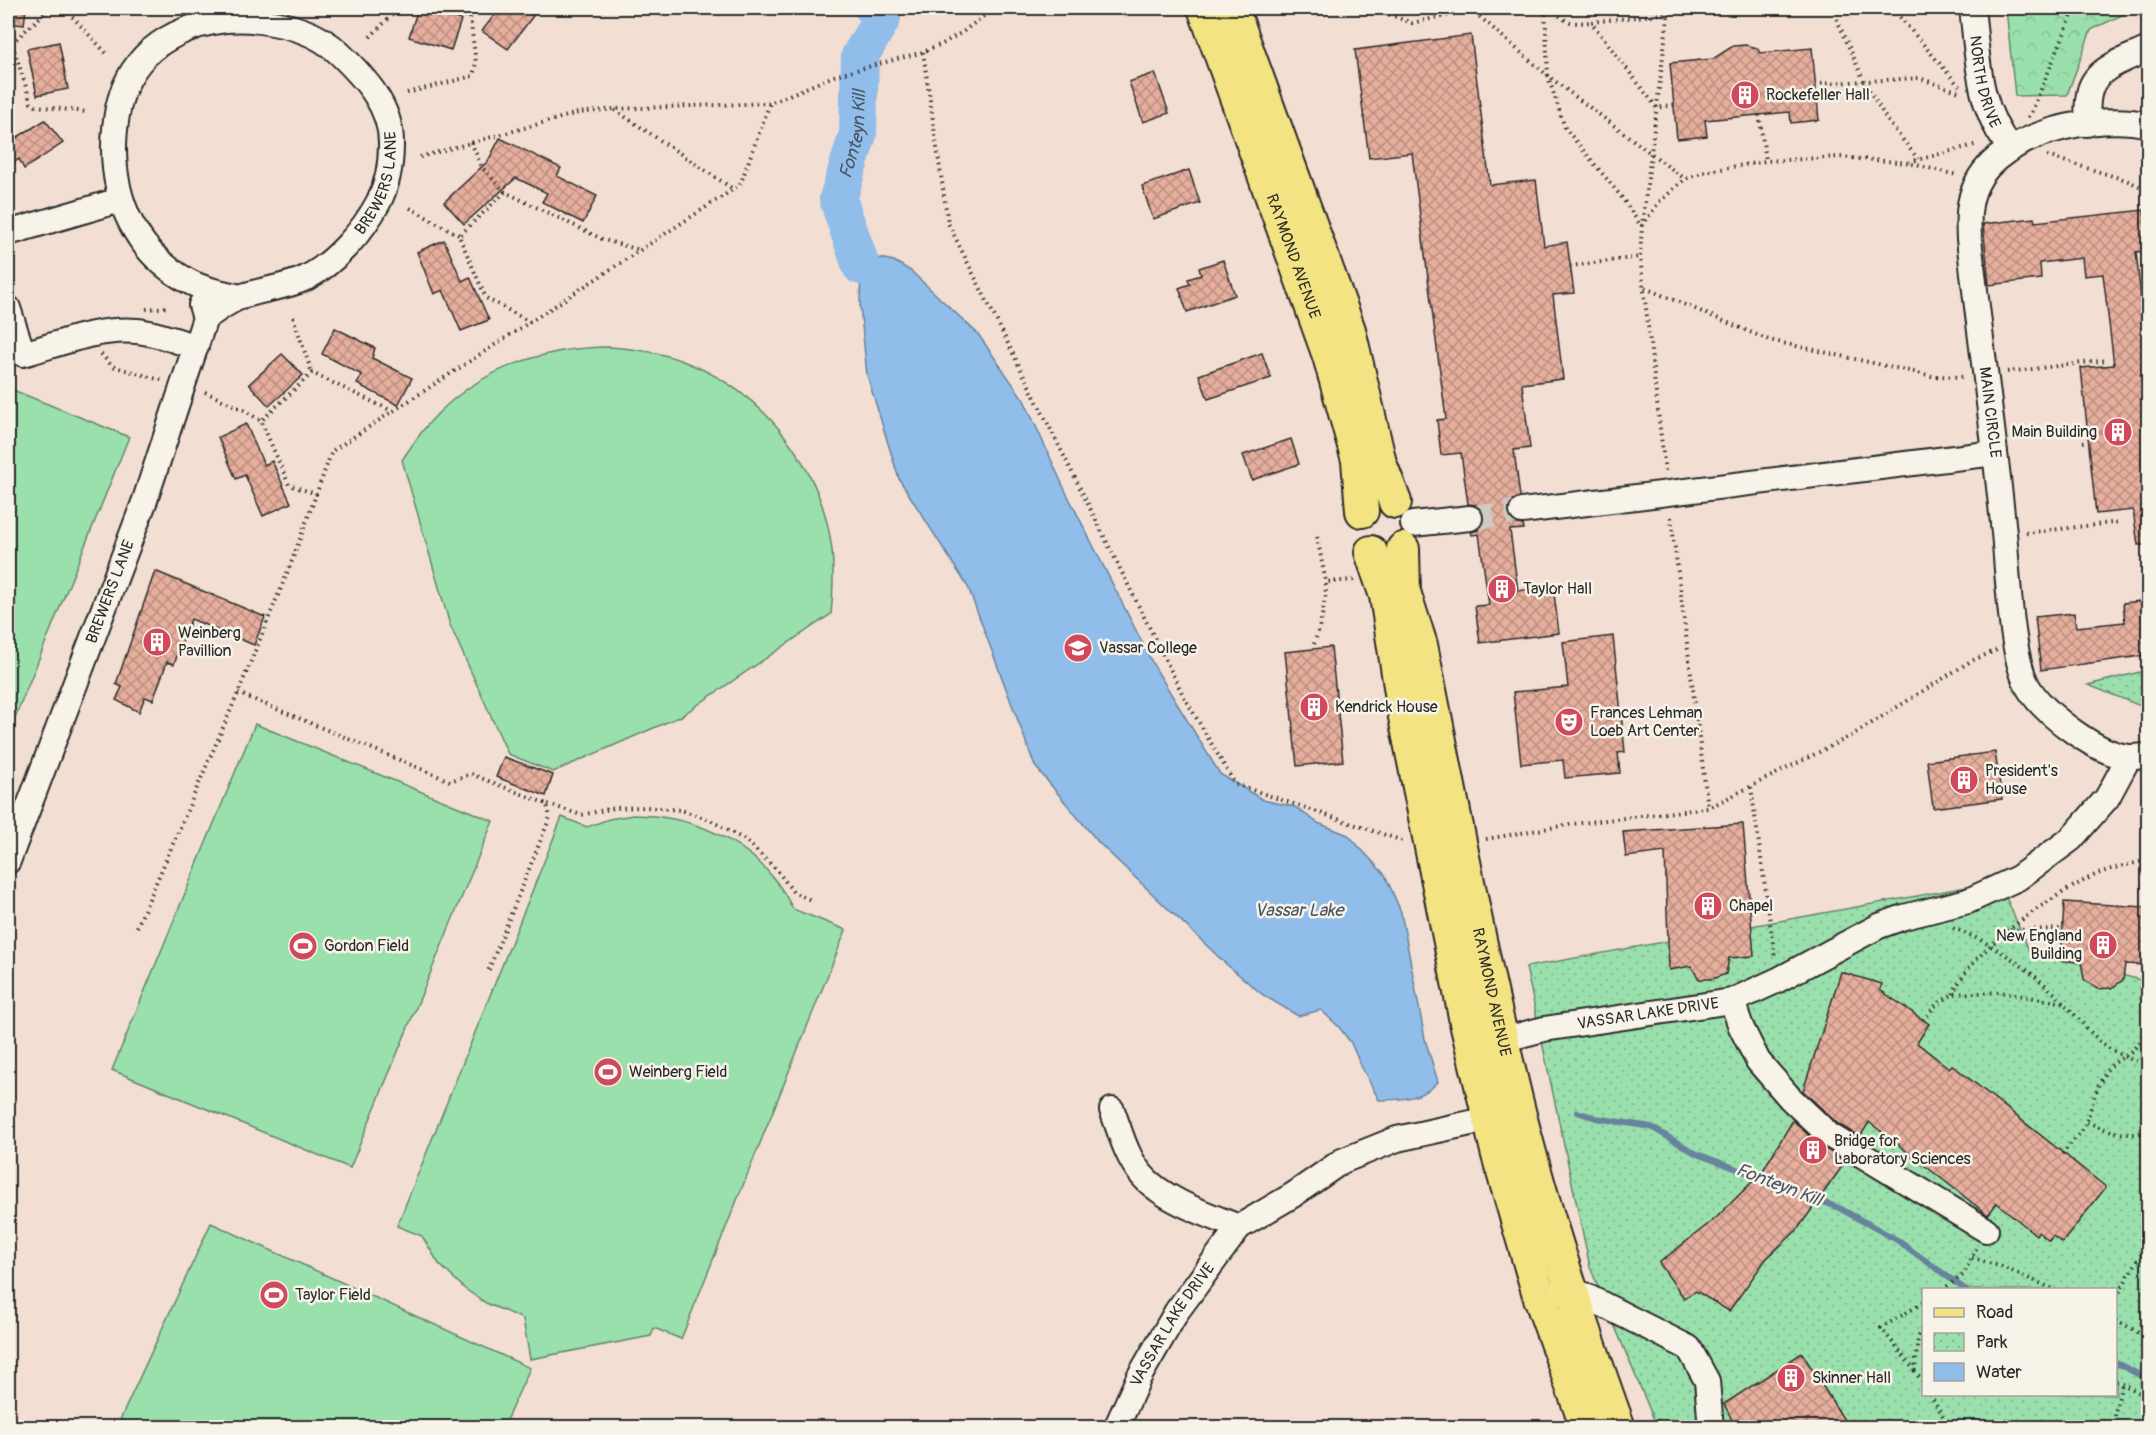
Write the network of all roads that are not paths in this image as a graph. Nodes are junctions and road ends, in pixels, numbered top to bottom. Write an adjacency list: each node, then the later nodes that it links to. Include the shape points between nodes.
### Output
1 (1204, 8): 16 (main road, RAYMOND AVENUE, via 1329,356 1358,460)
2 (1232, 8): 19 (main road, RAYMOND AVENUE, via 1349,330 1380,463)
3 (1972, 8): 7 (street, NORTH DRIVE, via 1985,101 1995,129)
4 (2148, 49): 5 (street, via 2095,79 2090,88)
5 (2087, 124): 6 (street, MAIN CIRCLE); 7 (street, MAIN CIRCLE, via 2058,129)
6 (2148, 124)
7 (2011, 149): 15 (street, MAIN CIRCLE, via 1986,168 1976,184 1968,217)
8 (120, 200): 9 (street); 10 (street, BREWERS LANE, via 137,234 154,255); 11 (street, BREWERS LANE, via 114,148 118,106 130,75 152,50 176,33 224,20 251,20 309,33 334,49 375,93 390,127 389,172 379,202 349,243 306,278)
9 (8, 233)
10 (189, 282): 11 (street, BREWERS LANE); 13 (street, BREWERS LANE)
11 (240, 297): 13 (street, BREWERS LANE)
12 (8, 308): 14 (street, via 23,354 90,335 134,331)
13 (205, 318): 14 (street, BREWERS LANE)
14 (196, 346): 23 (street, BREWERS LANE, via 194,389 145,500)
15 (1995, 453): 17 (street); 21 (street, MAIN CIRCLE, via 2012,622 2029,689 2053,717 2083,738 2112,752)
16 (1362, 511): 19 (main road, via 1381,500); 20 (main road, RAYMOND AVENUE, via 1357,530)
17 (1522, 511)
18 (1470, 518): 19 (street)
19 (1404, 525): 20 (main road, via 1387,555); 22 (main road, RAYMOND AVENUE, via 1404,592 1420,645)
20 (1368, 565): 22 (main road, RAYMOND AVENUE, via 1386,596 1404,712)
21 (2139, 756): 24 (street, via 2071,839 2018,878 1968,901 1879,926)
22 (1434, 785): 25 (main road, RAYMOND AVENUE, via 1467,872); 27 (main road, RAYMOND AVENUE, via 1467,1027)
23 (8, 861)
24 (1732, 1001): 25 (street, VASSAR LAKE DRIVE); 29 (street, VASSAR LAKE DRIVE, via 1758,1061 1829,1134)
25 (1502, 1036): 30 (main road, RAYMOND AVENUE, via 1524,1131)
26 (1112, 1110): 28 (street, via 1141,1174 1192,1208)
27 (1489, 1119): 28 (street, VASSAR LAKE DRIVE, via 1398,1139 1342,1161); 31 (main road, RAYMOND AVENUE)
28 (1239, 1227): 32 (street, VASSAR LAKE DRIVE, via 1177,1311 1139,1377)
29 (1986, 1230)
30 (1571, 1291): 31 (street); 34 (main road, RAYMOND AVENUE); 35 (street, via 1689,1348 1707,1381)
31 (1539, 1295): 33 (main road, RAYMOND AVENUE)
32 (1116, 1428)
33 (1587, 1428)
34 (1619, 1428)
35 (1711, 1428)

